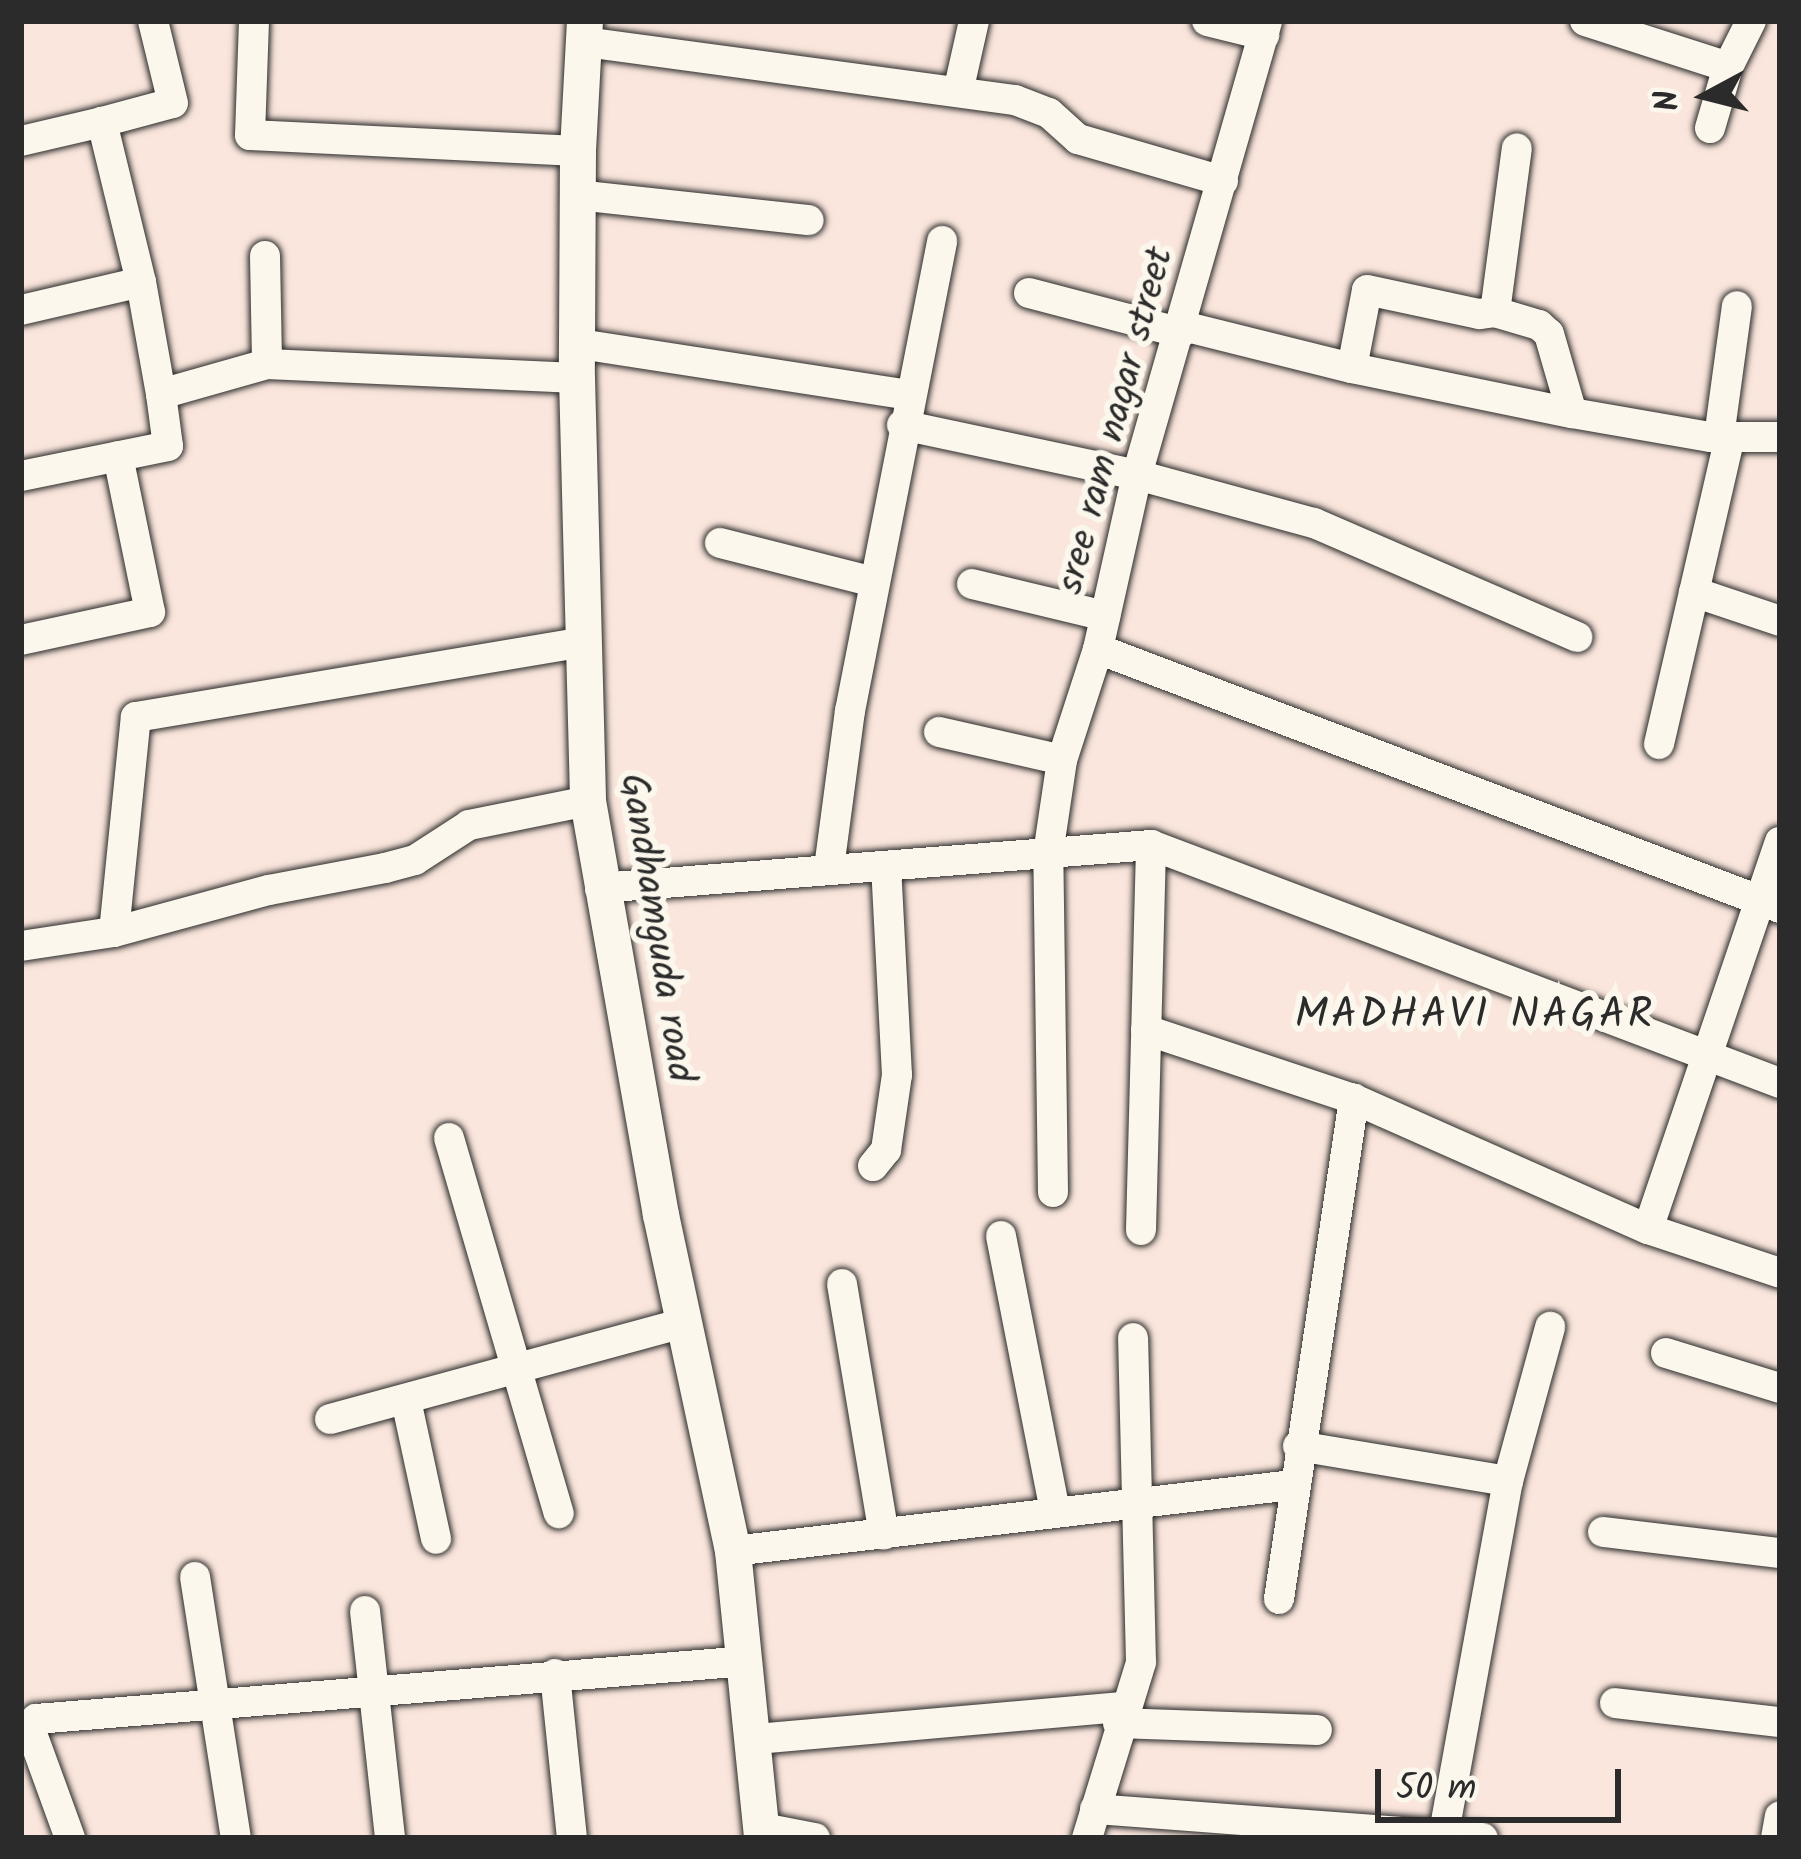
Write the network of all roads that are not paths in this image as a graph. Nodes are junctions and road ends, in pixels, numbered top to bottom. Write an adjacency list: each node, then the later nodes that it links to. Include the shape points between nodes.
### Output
1 (153, 21): 11 (street, via 173,103)
2 (254, 21): 15 (street, via 250,135)
3 (974, 21): 10 (street)
4 (1207, 21): 7 (street)
5 (1585, 21): 9 (street)
6 (1751, 21): 9 (street)
7 (1265, 28): 16 (street, sree ram nagar street)
8 (585, 32): 10 (street); 15 (street, Gandhamguda road)
9 (1728, 67): 12 (street)
10 (958, 92): 16 (street, via 1015,100 1049,112 1078,139)
11 (102, 122): 13 (street); 21 (street)
12 (1710, 128)
13 (21, 141)
14 (1517, 148): 25 (street)
15 (578, 152): 17 (street, Gandhamguda road)
16 (1222, 181): 26 (street, sree ram nagar street)
17 (577, 195): 18 (street); 27 (street, Gandhamguda road)
18 (809, 220)
19 (942, 241): 31 (street)
20 (266, 256): 28 (street)
21 (141, 282): 24 (street); 30 (street)
22 (1030, 293): 26 (street)
23 (1737, 306): 33 (street)
24 (21, 310)
25 (1496, 312): 29 (street, via 1367,290); 32 (street, via 1549,334)
26 (1182, 329): 29 (street); 37 (street, sree ram nagar street)
27 (578, 361): 28 (street); 31 (street); 46 (street, Gandhamguda road)
28 (267, 364): 30 (street)
29 (1352, 368): 32 (street)
30 (161, 394): 35 (street, via 168,446)
31 (906, 410): 37 (street); 39 (street)
32 (1572, 412): 33 (street)
33 (1725, 437): 34 (street); 41 (street)
34 (1780, 437)
35 (118, 456): 36 (street); 45 (street, via 150,611)
36 (21, 476)
37 (1137, 476): 42 (street, sree ram nagar street); 44 (street, via 1314,523)
38 (720, 543): 39 (street)
39 (874, 582): 56 (street)
40 (972, 584): 42 (street)
41 (1694, 592): 43 (street); 49 (street)
42 (1105, 616): 47 (street, sree ram nagar street)
43 (1780, 621)
44 (1577, 637)
45 (21, 640)
46 (580, 643): 51 (street, Gandhamguda road); 59 (street, via 136,717)
47 (1098, 649): 50 (street, sree ram nagar street); 58 (street)
48 (939, 732): 50 (street)
49 (1659, 744)
50 (1062, 760): 54 (street, sree ram nagar street)
51 (588, 801): 57 (street, Gandhamguda road); 59 (street, via 470,824 415,860)
52 (1780, 842): 58 (street)
53 (1151, 845): 54 (street); 61 (street); 62 (street)
54 (1048, 848): 55 (street); 67 (street, sree ram nagar street)
55 (886, 867): 56 (street); 66 (street, via 897,1075 886,1150)
56 (829, 868): 57 (street)
57 (600, 888): 73 (street, Gandhamguda road)
58 (1770, 904): 62 (street)
59 (114, 932): 60 (street)
60 (21, 946)
61 (1146, 1030): 64 (street); 69 (street)
62 (1709, 1058): 63 (street); 68 (street)
63 (1780, 1083)
64 (1354, 1099): 68 (street); 81 (street)
65 (449, 1138): 77 (street)
66 (873, 1166)
67 (1053, 1192)
68 (1648, 1229): 71 (street)
69 (1141, 1230)
70 (1001, 1236): 85 (street)
71 (1780, 1274)
72 (842, 1284): 88 (street)
73 (683, 1323): 77 (street); 90 (street, Gandhamguda road)
74 (1550, 1327): 82 (street)
75 (1133, 1338): 84 (street)
76 (1666, 1353): 78 (street)
77 (519, 1372): 79 (street); 86 (street)
78 (1780, 1388)
79 (406, 1400): 80 (street); 89 (street)
80 (330, 1419)
81 (1298, 1446): 82 (street); 83 (street)
82 (1508, 1481): 107 (street)
83 (1292, 1485): 84 (street); 93 (street)
84 (1139, 1502): 85 (street); 100 (street, via 1141,1662)
85 (1055, 1511): 88 (street)
86 (559, 1513)
87 (1603, 1532): 91 (street)
88 (884, 1535): 90 (street)
89 (436, 1539)
90 (733, 1551): 95 (street, Gandhamguda road)
91 (1780, 1553)
92 (195, 1577): 99 (street)
93 (1279, 1598)
94 (365, 1611): 97 (street)
95 (747, 1661): 96 (street); 103 (street, Gandhamguda road)
96 (555, 1674): 97 (street); 111 (street)
97 (374, 1692): 99 (street); 110 (street)
98 (1616, 1703): 101 (street)
99 (214, 1707): 108 (street, via 36,1719 30,1727); 109 (street)
100 (1120, 1715): 102 (street); 103 (street); 105 (street)
101 (1780, 1722)
102 (1317, 1730)
103 (756, 1738): 106 (street, Gandhamguda road)
104 (1780, 1816): 114 (street)
105 (1091, 1823): 107 (street)
106 (763, 1833): 112 (street)
107 (1443, 1836): 113 (street)
108 (70, 1838)
109 (236, 1838)
110 (390, 1838)
111 (572, 1838)
112 (814, 1838)
113 (1483, 1838)
114 (1776, 1838)

